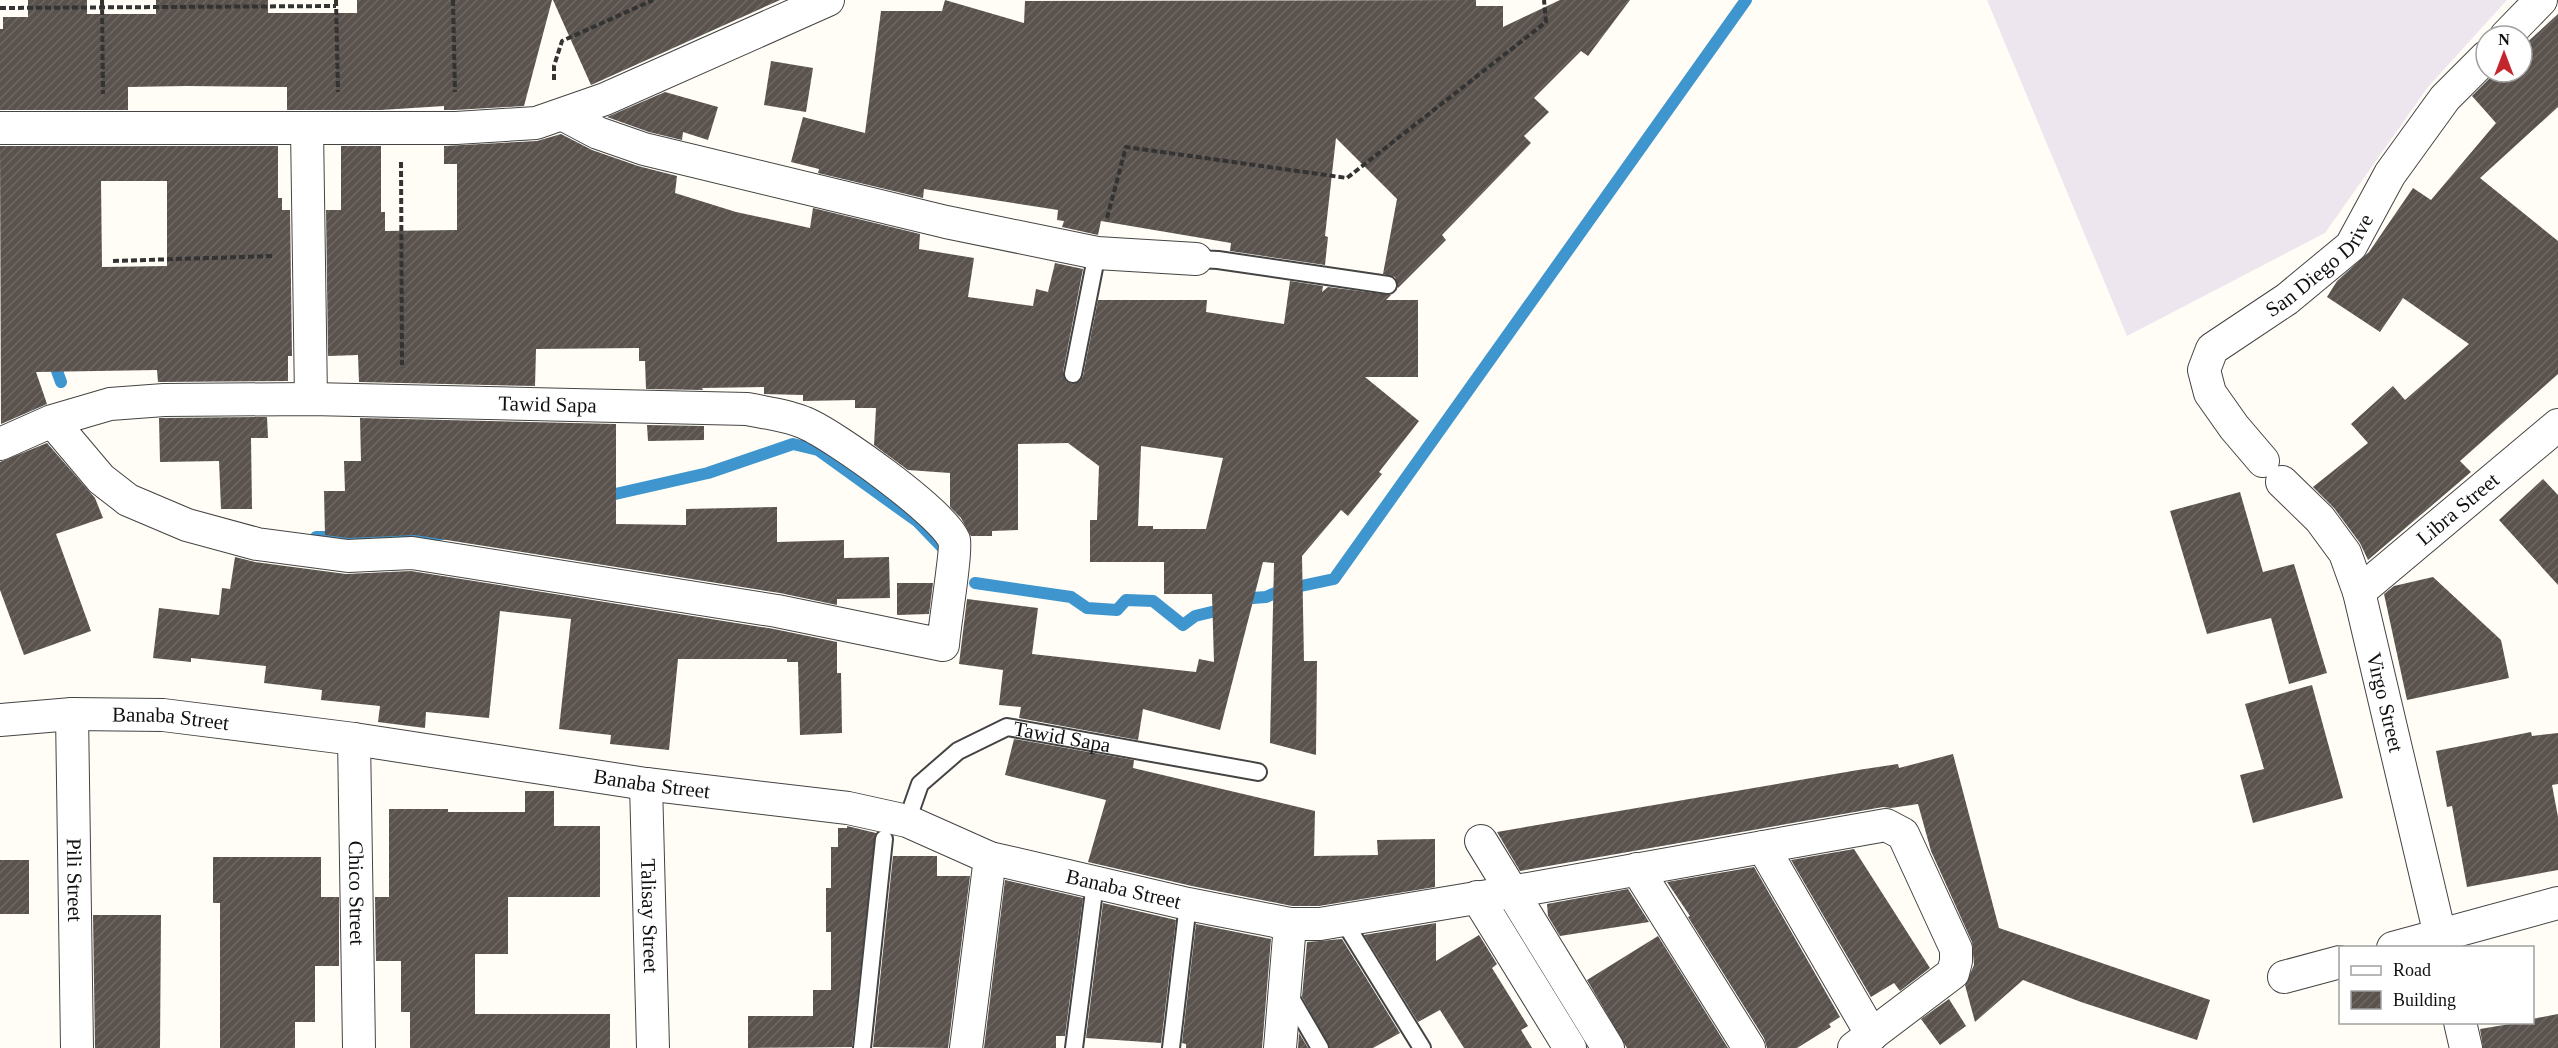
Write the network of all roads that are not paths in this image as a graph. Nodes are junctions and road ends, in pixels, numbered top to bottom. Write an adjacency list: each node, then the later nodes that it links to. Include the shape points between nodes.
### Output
1 (828, 0): 5 (street)
2 (2541, 0): 3 (street)
3 (2518, 24)
4 (2474, 69): 16 (street, San Diego Drive, via 2445,98 2390,174 2351,246 2288,299 2212,349 2204,370 2210,393)
5 (564, 115): 7 (street, via 536,123 456,128); 8 (street, via 598,133 644,149 946,222)
6 (0, 128): 7 (street)
7 (306, 128): 12 (street)
8 (1097, 253): 9 (street); 11 (lane)
9 (1196, 259): 10 (lane)
10 (1388, 285)
11 (1073, 374)
12 (311, 399): 13 (street, Tawid Sapa, via 110,404); 13 (street, Tawid Sapa, via 747,409 803,422 823,432 941,520 954,542 943,645 777,611 412,553 348,556 257,544 187,525 128,500 101,479)
13 (52, 421): 15 (street, Tawid Sapa)
14 (2558, 425): 17 (street, Libra Street)
15 (0, 444)
16 (2273, 471): 17 (street, Virgo Street, via 2320,519 2345,553)
17 (2359, 592): 35 (street, Virgo Street)
18 (72, 714): 19 (street, Banaba Street); 20 (street, Banaba Street, via 163,716); 42 (street, Pili Street)
19 (0, 720)
20 (354, 739): 22 (street, Banaba Street); 43 (street, Chico Street)
21 (1258, 772): 23 (lane, Tawid Sapa, via 1007,727 957,751 920,784)
22 (646, 784): 23 (street, Banaba Street, via 838,807); 44 (street, Talisay Street)
23 (896, 830): 26 (street, Banaba Street); 45 (lane, Tawid Sapa)
24 (1481, 841): 29 (street)
25 (1763, 847): 27 (street, Banaba Street); 41 (street); 41 (street, Banaba Street, via 1886,825 1903,834 1956,949 1956,961 1953,973)
26 (990, 858): 28 (street, Banaba Street); 46 (street)
27 (1637, 869): 29 (street, Banaba Street); 54 (street)
28 (1095, 883): 32 (street, Banaba Street); 47 (lane)
29 (1512, 892): 30 (street, Banaba Street); 53 (street)
30 (1477, 897): 33 (street, Banaba Street); 52 (street)
31 (2558, 903): 35 (street)
32 (1188, 904): 34 (street, Banaba Street); 48 (lane)
33 (1343, 920): 34 (street, Banaba Street); 51 (lane)
34 (1290, 924): 39 (street)
35 (2441, 941): 36 (street)
36 (2407, 946)
37 (2339, 962): 38 (street)
38 (2284, 976)
39 (1284, 987): 49 (street); 50 (lane)
40 (2460, 1024): 55 (street)
41 (1863, 1041)
42 (77, 1048)
43 (359, 1048)
44 (653, 1048)
45 (862, 1048)
46 (966, 1048)
47 (1074, 1048)
48 (1172, 1048)
49 (1280, 1048)
50 (1320, 1048)
51 (1422, 1048)
52 (1570, 1048)
53 (1608, 1048)
54 (1749, 1048)
55 (2466, 1048)

